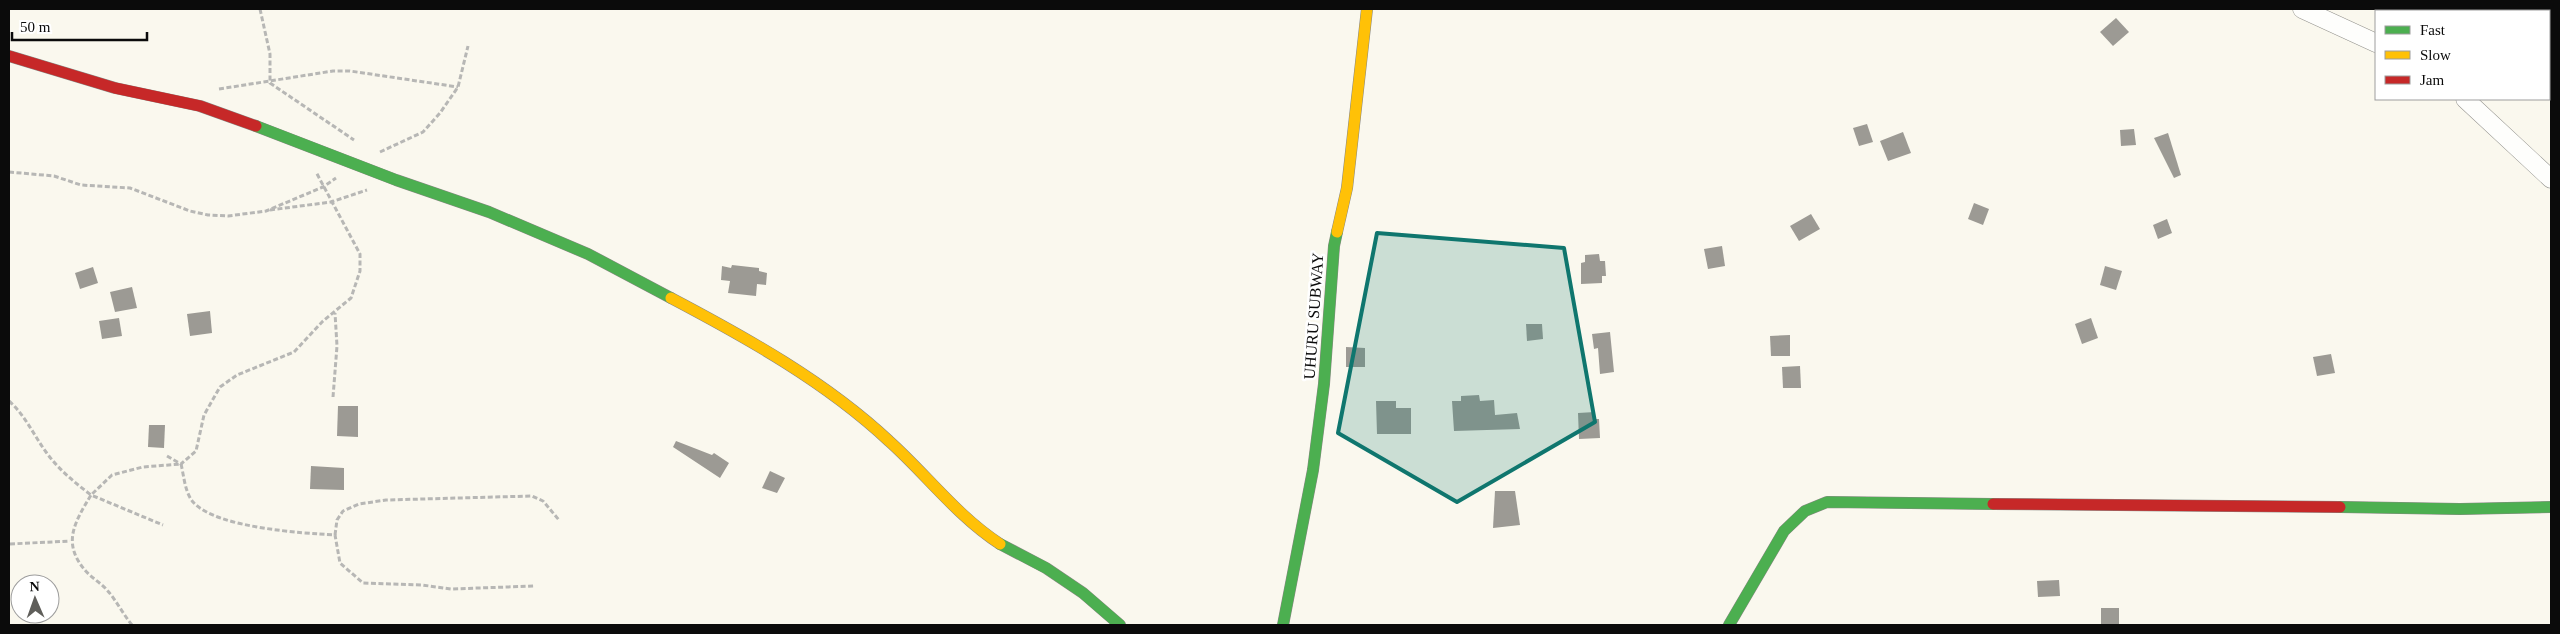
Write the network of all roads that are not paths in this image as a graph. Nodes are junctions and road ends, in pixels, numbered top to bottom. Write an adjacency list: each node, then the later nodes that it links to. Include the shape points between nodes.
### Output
1 (1367, 9): 9 (street, UHURU SUBWAY, via 1346,188 1334,246 1324,384 1313,470)
2 (2302, 9): 3 (street)
3 (2375, 43)
4 (9, 56): 8 (street, via 115,88 224,113 396,180 490,212 588,254 796,368 889,440 986,535 1046,568 1083,593)
5 (2466, 100): 6 (street)
6 (2551, 179)
7 (2551, 507): 10 (street, via 2451,509 1827,502 1805,511 1784,531)
8 (1120, 625)
9 (1283, 625)
10 (1729, 625)

